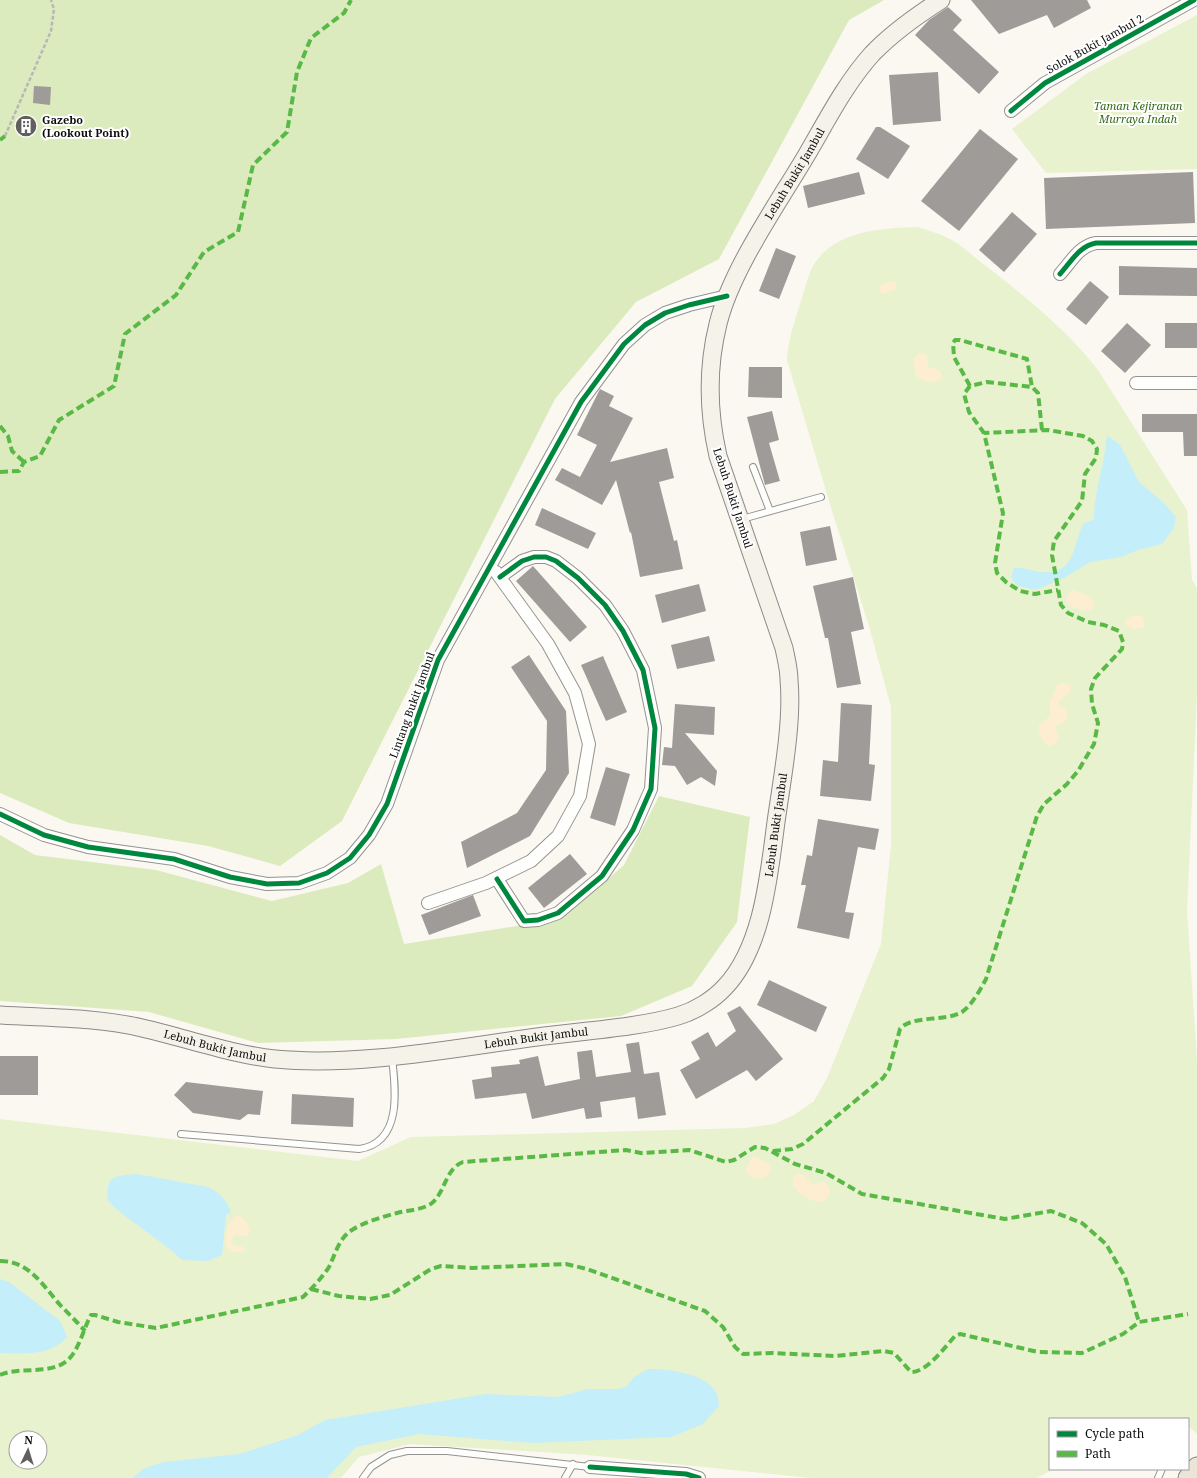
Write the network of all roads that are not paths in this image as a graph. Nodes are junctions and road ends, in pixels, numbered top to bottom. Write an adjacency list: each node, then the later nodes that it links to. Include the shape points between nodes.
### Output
1 (941, 0): 6 (main road, Lebuh Bukit Jambul, via 895,32 847,86 762,229)
2 (1194, 0): 3 (street, Solok Bukit Jambul 2, via 1045,83)
3 (1011, 112)
4 (1197, 243): 5 (street, via 1088,244)
5 (1060, 274)
6 (727, 296): 12 (main road, Lebuh Bukit Jambul, via 711,353 710,409 718,456); 13 (street, Lintang Bukit Jambul, via 665,313 645,325 624,344 581,402)
7 (1136, 383): 8 (street)
8 (1197, 383)
9 (753, 467): 11 (lane)
10 (821, 497): 11 (lane)
11 (770, 511): 12 (lane)
12 (740, 520): 19 (main road, Lebuh Bukit Jambul, via 784,648 790,681 784,764 762,909 754,937 726,986 704,1004 680,1016 639,1024)
13 (491, 565): 14 (street); 15 (street, Lintang Bukit Jambul, via 438,660 387,804 369,835 350,858 327,874 300,883 267,884 237,879 174,858 88,847 44,835)
14 (500, 577): 16 (street, via 548,644 575,693 589,744 580,796 558,836 531,861); 16 (street, via 522,561 546,557 556,561 578,578 605,605 623,631 643,670 655,728 651,789 633,830 602,876 558,913 538,920 524,921)
15 (0, 814)
16 (497, 879): 17 (street)
17 (428, 904)
18 (0, 1016): 19 (main road, Lebuh Bukit Jambul, via 70,1018 140,1027 236,1053 275,1059 324,1060)
19 (392, 1055): 20 (lane, via 394,1116 385,1134 369,1148)
20 (181, 1134)
21 (573, 1464): 22 (lane); 24 (lane, via 447,1451 407,1451 390,1455 371,1467); 25 (lane)
22 (590, 1467): 26 (street, via 686,1474)
23 (1197, 1467): 27 (main road)
24 (363, 1478)
25 (565, 1478)
26 (699, 1478)
27 (1188, 1478)

